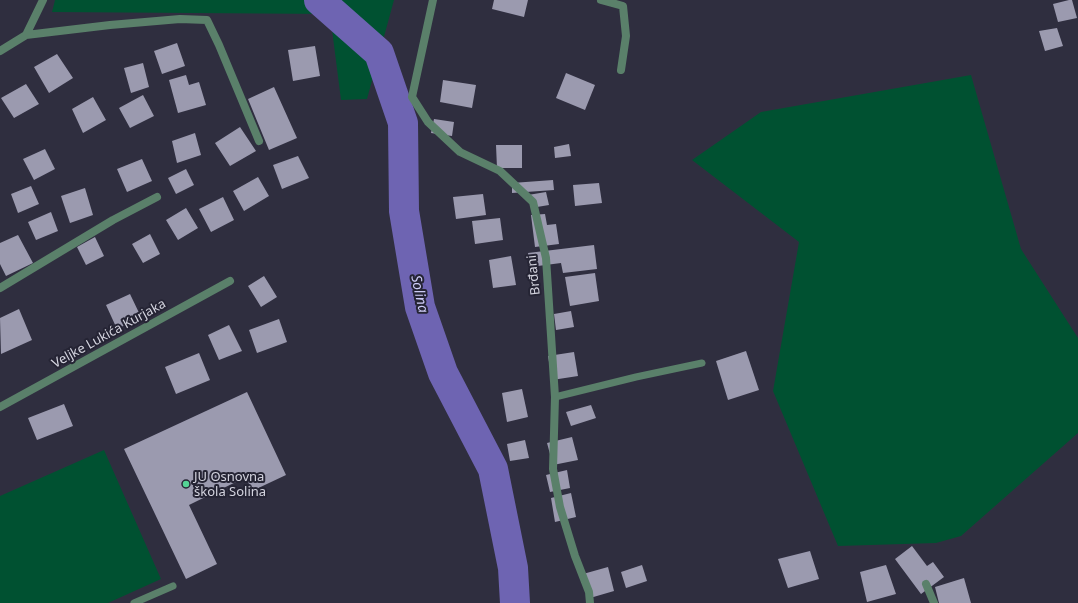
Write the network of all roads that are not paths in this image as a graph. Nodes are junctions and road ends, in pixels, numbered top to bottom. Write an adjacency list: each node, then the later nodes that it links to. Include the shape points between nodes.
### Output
1 (43, 0): 4 (street)
2 (433, 0): 12 (street, Brđani, via 412,97 428,122 460,152 500,171 533,202 546,258)
3 (601, 0): 6 (street, via 622,6 626,36)
4 (26, 35): 5 (street); 7 (street, via 110,24 173,19 207,20)
5 (0, 51)
6 (621, 70)
7 (259, 141)
8 (157, 197): 10 (street, via 113,220)
9 (230, 281): 13 (street, Veljke Lukića Kurjaka)
10 (0, 288)
11 (702, 363): 12 (lane)
12 (555, 397): 17 (street, Brđani, via 554,476 560,507 574,556 589,592)
13 (0, 407)
14 (926, 584): 18 (street)
15 (173, 586): 16 (lane)
16 (134, 603)
17 (590, 603)
18 (934, 603)

